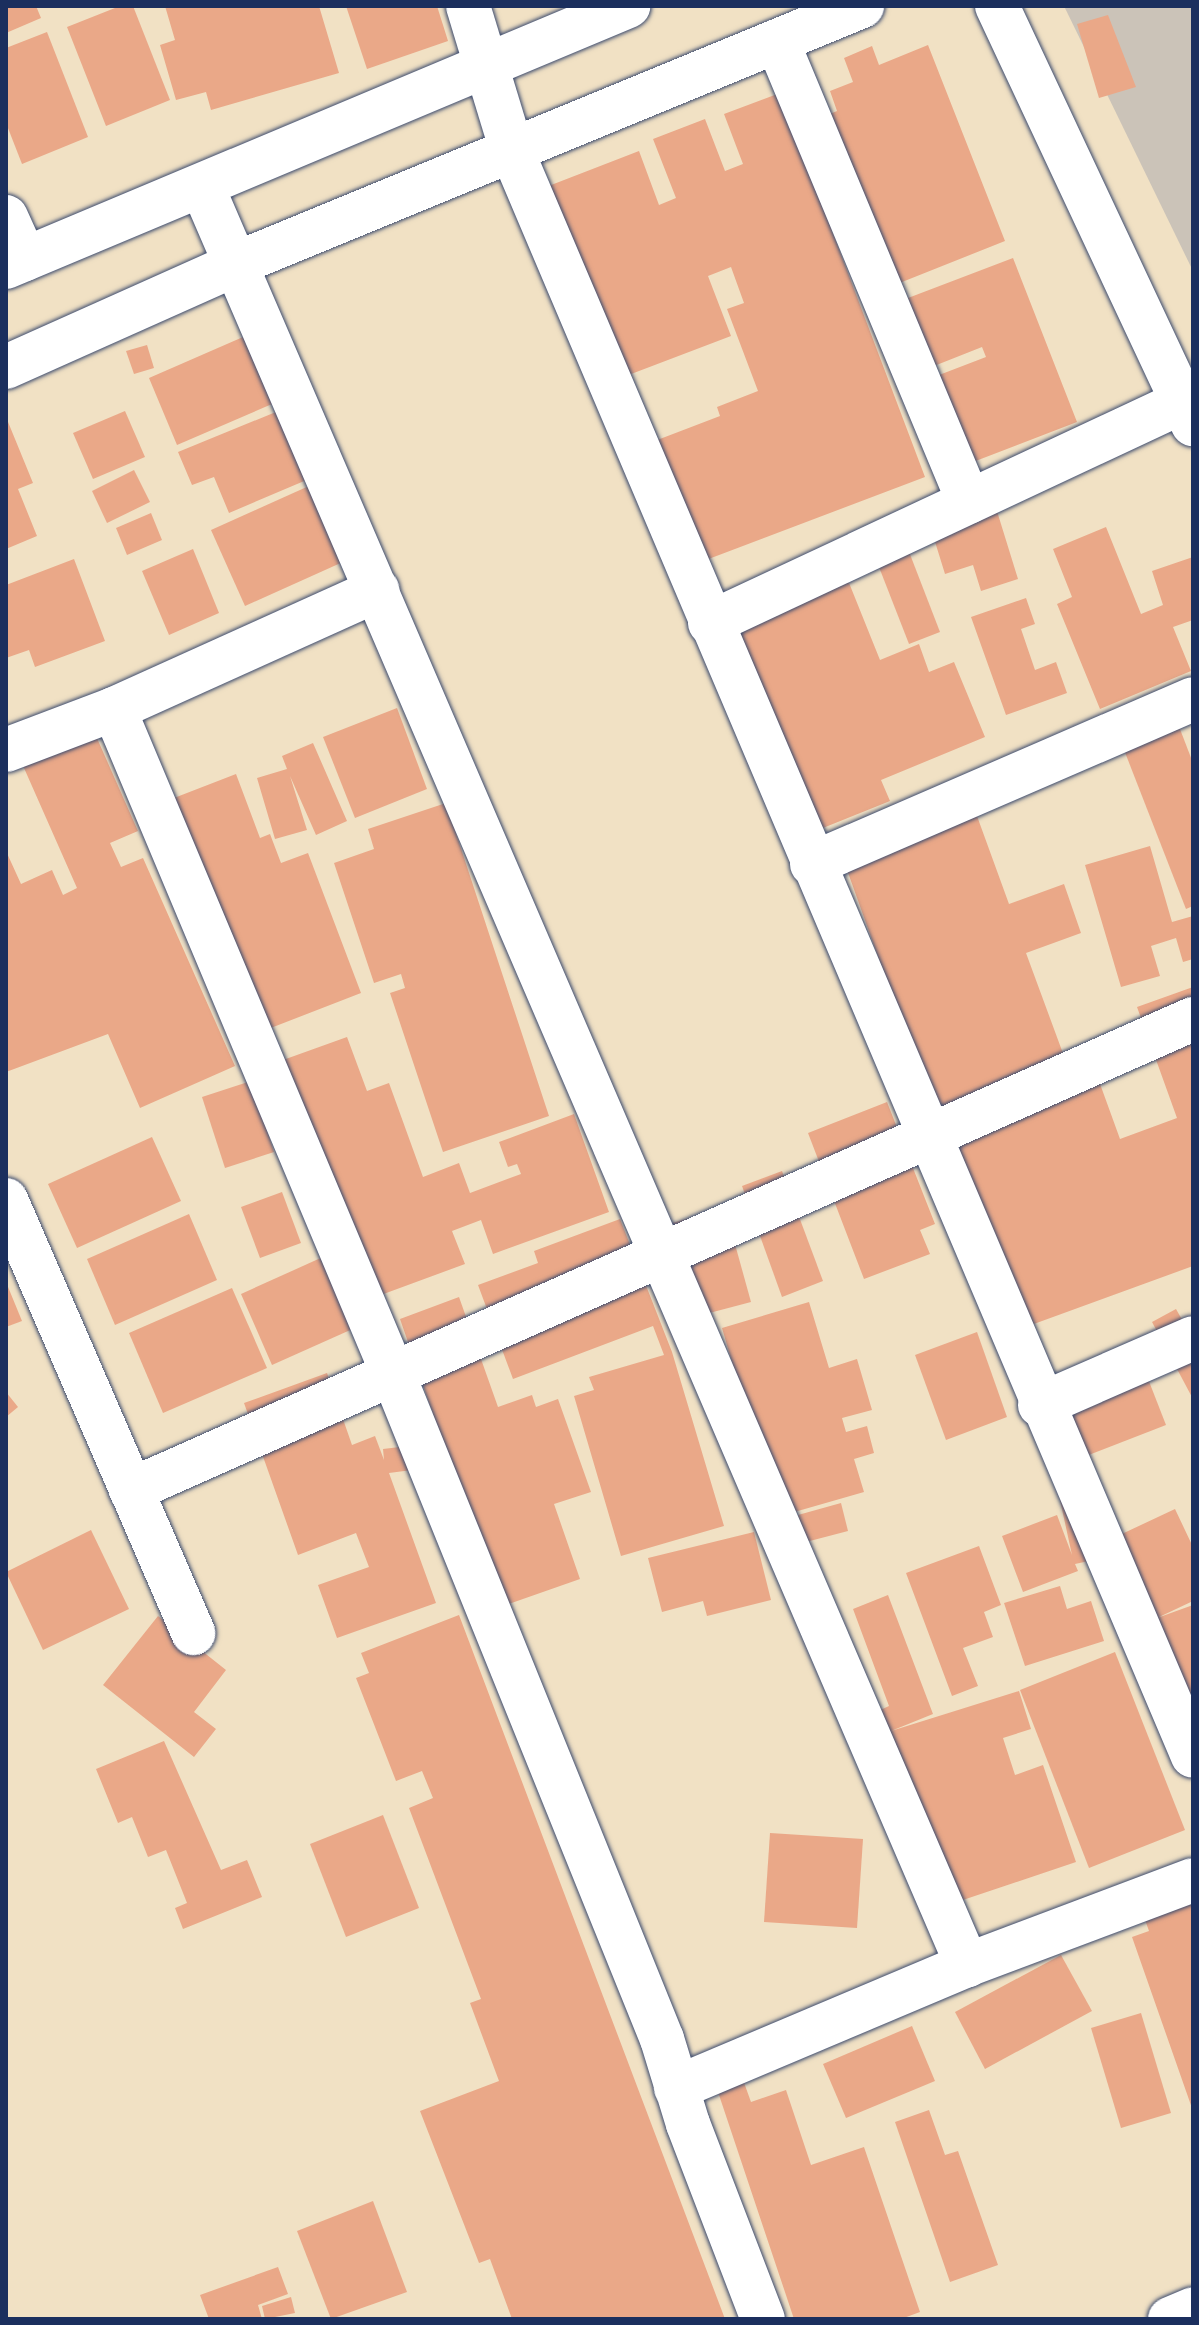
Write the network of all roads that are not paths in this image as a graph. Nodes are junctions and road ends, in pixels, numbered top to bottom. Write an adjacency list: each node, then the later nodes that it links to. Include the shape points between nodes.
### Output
1 (468, 6): 6 (street)
2 (628, 6): 6 (street)
3 (862, 6): 5 (street)
4 (997, 6): 13 (street)
5 (777, 41): 7 (street); 14 (street)
6 (486, 62): 7 (street); 8 (street)
7 (512, 151): 11 (street); 16 (street)
8 (202, 186): 10 (street); 11 (street)
9 (6, 217): 10 (street)
10 (16, 263)
11 (238, 263): 12 (street); 15 (street)
12 (6, 367)
13 (1188, 413): 14 (street)
14 (969, 502): 16 (street)
15 (377, 590): 18 (street); 24 (street)
16 (710, 623): 20 (street)
17 (1193, 699): 20 (street)
18 (114, 709): 19 (street); 26 (street)
19 (6, 750)
20 (812, 864): 22 (street)
21 (1193, 1019): 22 (street)
22 (929, 1136): 24 (street); 27 (street)
23 (6, 1200): 28 (street)
24 (662, 1257): 26 (street); 32 (street)
25 (1193, 1338): 27 (street)
26 (393, 1374): 28 (street); 33 (street, via 662,2039)
27 (1040, 1405): 30 (street)
28 (131, 1490): 29 (street)
29 (193, 1633)
30 (1193, 1756)
31 (1193, 1880): 32 (street)
32 (967, 1965): 33 (street)
33 (676, 2088): 35 (street)
34 (1193, 2309): 36 (street)
35 (763, 2319)
36 (1170, 2319)

